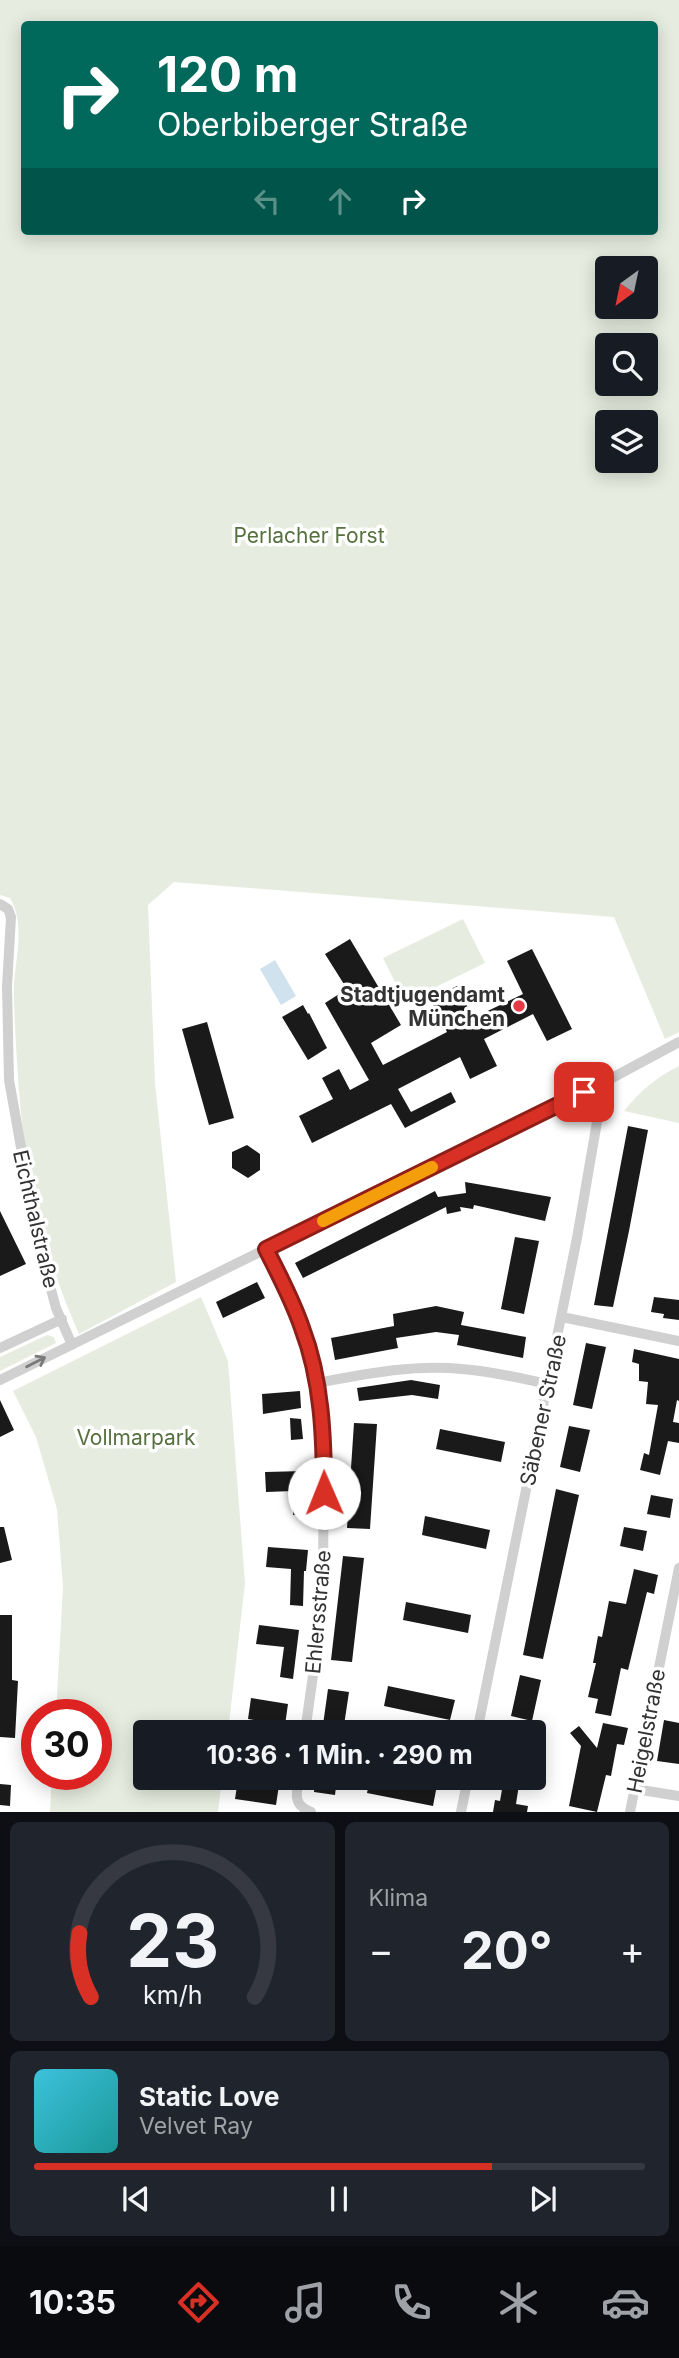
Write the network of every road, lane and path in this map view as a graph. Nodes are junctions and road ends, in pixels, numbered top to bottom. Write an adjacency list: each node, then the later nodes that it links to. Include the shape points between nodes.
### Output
1 (4, 906): 6 (street, Eichthalstraße, via 11,917 9,1080 37,1237)
2 (679, 1042): 3 (street)
3 (599, 1085): 4 (street); 5 (street, Säbener Straße, via 597,1122)
4 (266, 1249): 8 (street); 11 (street, Ehlersstraße, via 302,1326)
5 (562, 1317): 7 (street); 12 (street, Säbener Straße)
6 (62, 1319): 8 (street, Eichthalstraße); 9 (street)
7 (679, 1341)
8 (72, 1345): 10 (street, one-way to 8)
9 (0, 1349)
10 (0, 1380)
11 (317, 1383): 12 (street, via 377,1372 443,1368); 14 (street, Ehlersstraße, via 324,1440 324,1543)
12 (548, 1384): 15 (street, Säbener Straße)
13 (679, 1568): 16 (street, Heigelstraße)
14 (307, 1720)
15 (479, 1720)
16 (635, 1788): 19 (street); 22 (street, Heigelstraße)
17 (298, 1790): 20 (street, via 297,1802)
18 (466, 1790): 21 (street)
19 (679, 1796)
20 (311, 1812)
21 (461, 1812)
22 (630, 1812)

